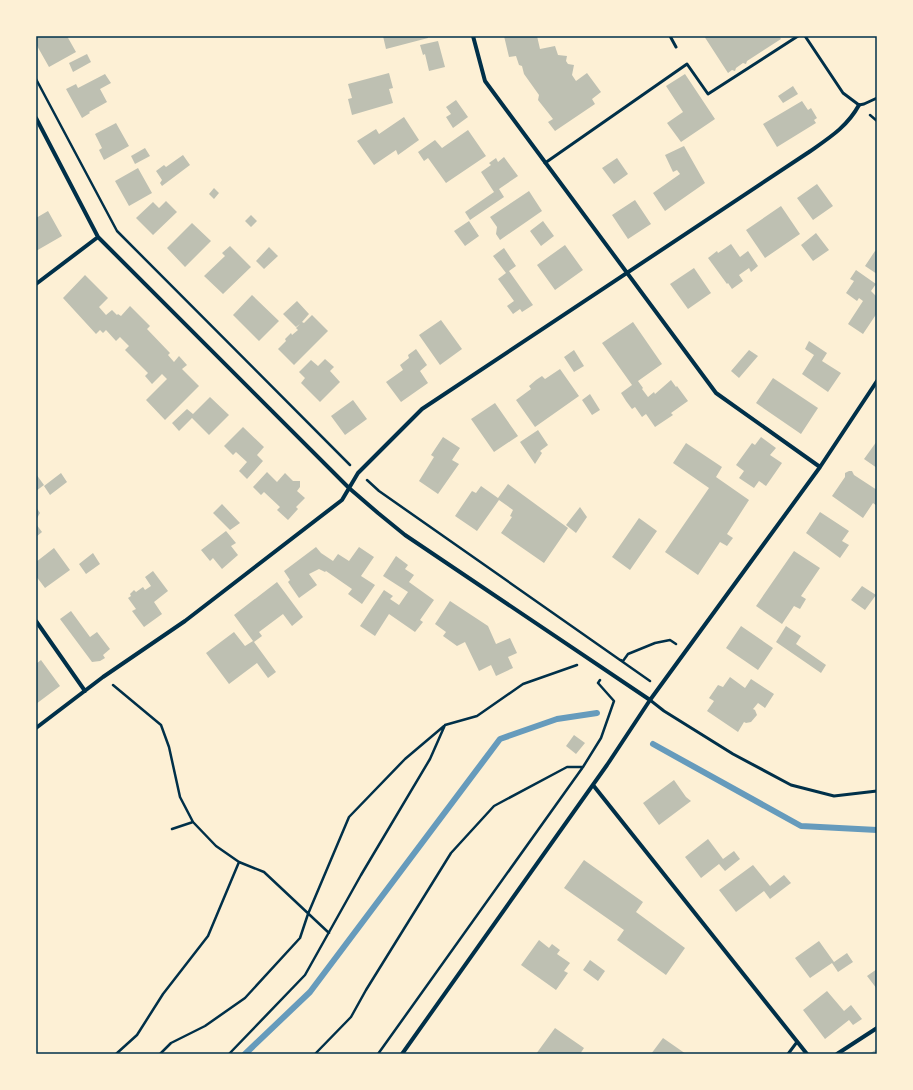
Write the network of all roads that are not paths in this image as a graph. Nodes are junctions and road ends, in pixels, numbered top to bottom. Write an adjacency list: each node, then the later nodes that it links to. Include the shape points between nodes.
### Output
1 (473, 36): 9 (street, via 485,81)
2 (670, 36): 5 (lane)
3 (798, 36): 9 (lane, via 708,94 686,64)
4 (805, 36): 7 (lane, via 843,93)
5 (676, 47)
6 (877, 98): 7 (lane)
7 (859, 105): 11 (street, via 853,117 835,133)
8 (36, 118): 10 (street)
9 (545, 163): 11 (street)
10 (98, 237): 12 (street); 15 (street)
11 (626, 272): 14 (street, via 716,393); 15 (street, via 422,409 358,473)
12 (36, 284)
13 (877, 381): 14 (street)
14 (820, 467): 18 (street)
15 (349, 488): 17 (street, via 342,500 317,520 185,621); 18 (street, via 405,535)
16 (36, 621): 17 (street)
17 (85, 691): 19 (street)
18 (650, 700): 20 (street); 21 (lane, via 733,754 791,785 834,796)
19 (36, 728)
20 (593, 785): 23 (street); 24 (street)
21 (877, 791)
22 (877, 1028): 27 (street)
23 (797, 1042): 25 (lane); 26 (street)
24 (402, 1054)
25 (788, 1054)
26 (807, 1054)
27 (837, 1054)

